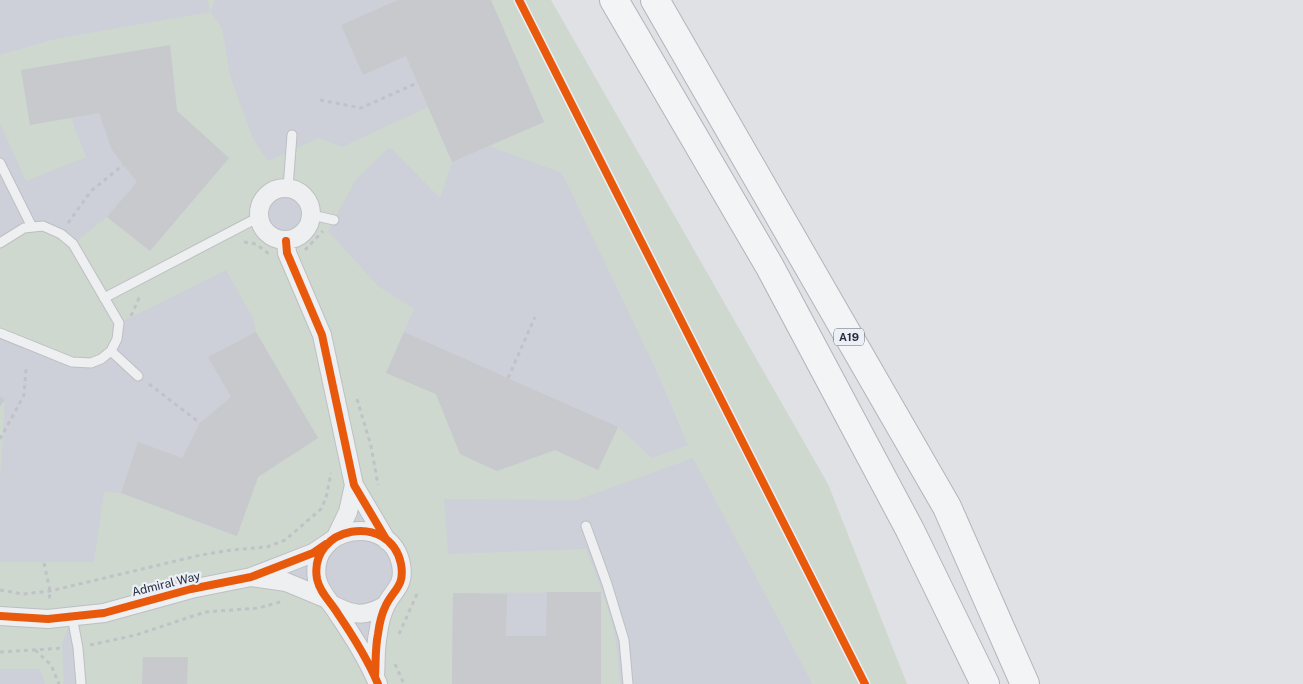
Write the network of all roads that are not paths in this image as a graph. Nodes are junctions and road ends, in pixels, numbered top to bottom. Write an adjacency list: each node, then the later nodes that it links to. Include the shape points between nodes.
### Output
1 (614, 0): 17 (highway, via 770,266)
2 (655, 0): 15 (highway, A19)
3 (292, 135): 5 (lane)
4 (0, 162): 7 (lane)
5 (288, 188): 6 (street, via 268,194 260,204); 8 (street, via 299,192 325,218 300,237)
6 (259, 217): 8 (street, via 266,233 274,239); 10 (lane)
7 (32, 227): 9 (lane, via 24,228); 10 (lane, via 44,226 73,244)
8 (286, 241): 14 (street, via 287,253 322,335)
9 (0, 243)
10 (104, 298): 12 (lane, via 119,323 118,338)
11 (0, 333): 12 (lane, via 72,362 91,363)
12 (111, 351): 13 (lane)
13 (138, 376)
14 (354, 485): 18 (street, via 348,512); 19 (street)
15 (947, 507): 30 (highway, A19); 31 (highway)
16 (586, 526): 27 (lane, via 624,640)
17 (910, 530): 28 (highway); 29 (highway)
18 (333, 539): 19 (street, via 349,531 364,530); 20 (street, Admiral Way, via 313,553); 21 (street, via 318,561 317,577 322,593)
19 (388, 541): 22 (street, via 396,551 401,576 398,589)
20 (251, 577): 21 (street, Admiral Way, via 286,582); 24 (street, Admiral Way, via 191,589 104,613)
21 (330, 602): 22 (street, via 347,613 359,615); 25 (street)
22 (386, 605): 25 (street, via 378,635)
23 (0, 616): 24 (street, Admiral Way)
24 (72, 616): 26 (lane)
25 (376, 680)
26 (81, 684)
27 (628, 684)
28 (970, 684)
29 (985, 684)
30 (1025, 684)
31 (1038, 684)

